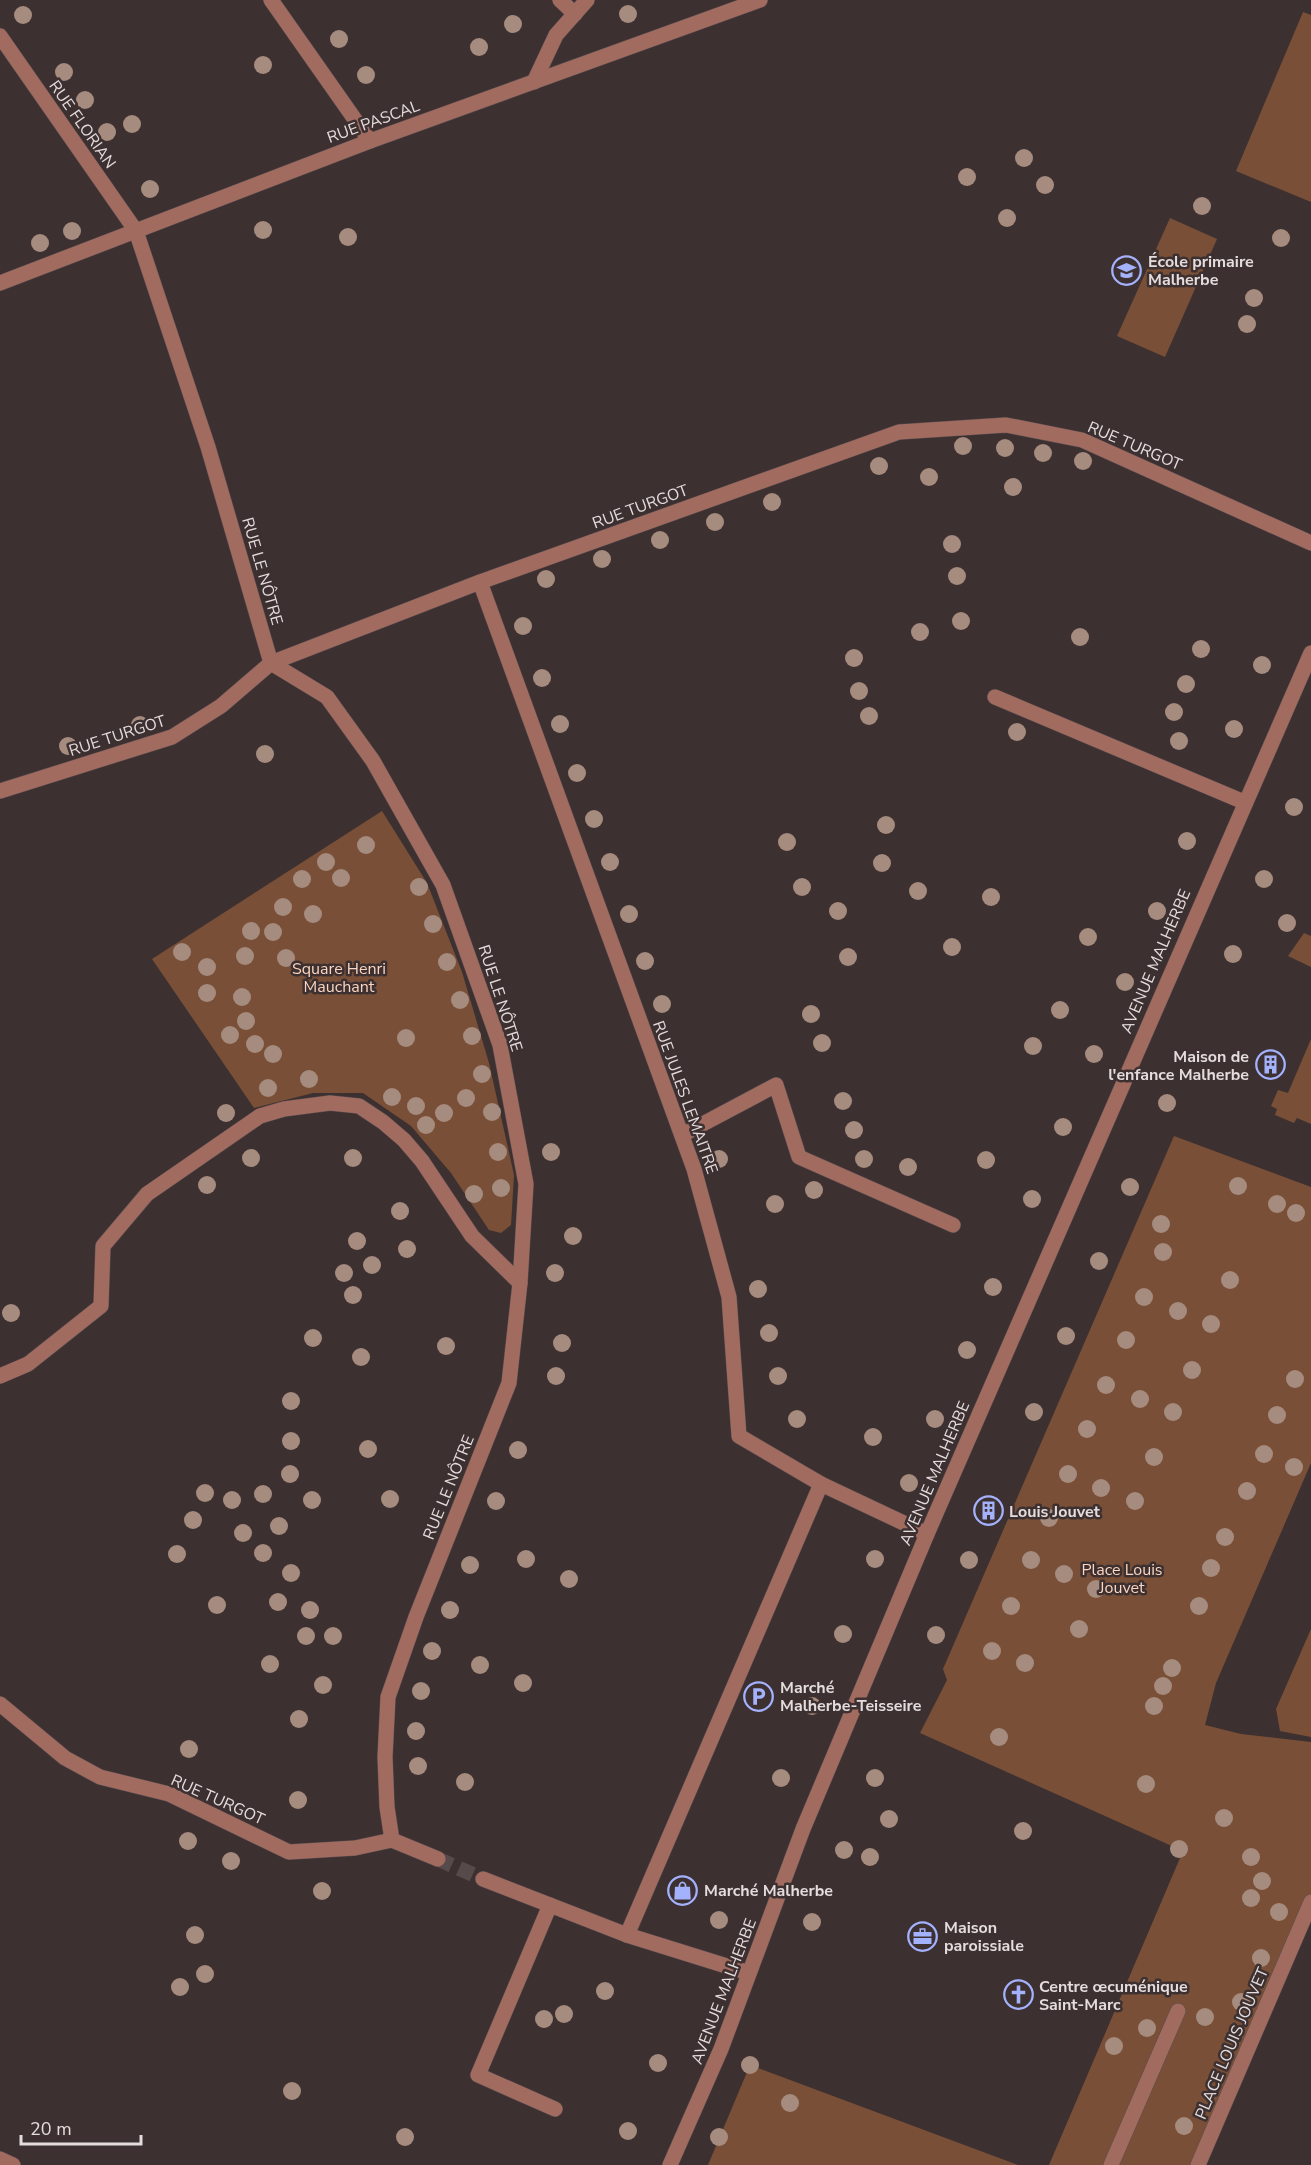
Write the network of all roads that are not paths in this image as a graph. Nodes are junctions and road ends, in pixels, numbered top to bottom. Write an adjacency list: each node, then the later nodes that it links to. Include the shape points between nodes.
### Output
1 (271, 0): 8 (street)
2 (560, 0): 5 (street)
3 (587, 0): 5 (street)
4 (760, 0): 7 (street, RUE PASCAL)
5 (575, 14): 7 (street, via 556,35)
6 (0, 36): 9 (street, RUE FLORIAN)
7 (534, 82): 8 (street, RUE PASCAL)
8 (370, 141): 9 (street, RUE PASCAL)
9 (136, 231): 10 (street, RUE PASCAL); 14 (street, RUE LE NÔTRE, via 208,447)
10 (0, 283)
11 (1311, 543): 12 (street, RUE TURGOT, via 1082,440 1006,425 899,432)
12 (480, 582): 14 (street, RUE TURGOT); 18 (street, RUE JULES LEMAITRE)
13 (1311, 653): 17 (street, AVENUE MALHERBE)
14 (271, 663): 16 (street, RUE TURGOT, via 221,706 172,738); 20 (street, RUE LE NÔTRE, via 327,697 373,761 443,885 500,1045 526,1184)
15 (995, 697): 17 (street)
16 (0, 791)
17 (1244, 802): 23 (street, AVENUE MALHERBE)
18 (682, 1135): 19 (street, via 776,1085 799,1157); 22 (street, RUE JULES LEMAITRE, via 729,1297 739,1436)
19 (952, 1225)
20 (520, 1282): 21 (street, via 472,1236 404,1140 367,1111 359,1106 330,1103 284,1108 260,1116 147,1194 103,1246 101,1306 28,1364); 25 (street, RUE LE NÔTRE, via 509,1383 388,1697 385,1757)
21 (0, 1376)
22 (821, 1484): 23 (street, RUE JULES LEMAITRE); 30 (street)
23 (927, 1534): 31 (street, AVENUE MALHERBE, via 803,1829)
24 (0, 1704): 25 (street, RUE TURGOT, via 65,1758 100,1777 169,1794 290,1852 355,1848)
25 (392, 1840): 26 (street)
26 (438, 1859)
27 (483, 1879): 29 (street)
28 (1311, 1902): 38 (street, PLACE LOUIS JOUVET)
29 (550, 1905): 30 (street); 33 (street, via 478,2075)
30 (627, 1935): 31 (street)
31 (749, 1973): 36 (street, AVENUE MALHERBE, via 721,2049)
32 (1178, 2011): 37 (street)
33 (555, 2109)
34 (0, 2159): 35 (street)
35 (13, 2165)
36 (670, 2165)
37 (1111, 2165)
38 (1198, 2165)

